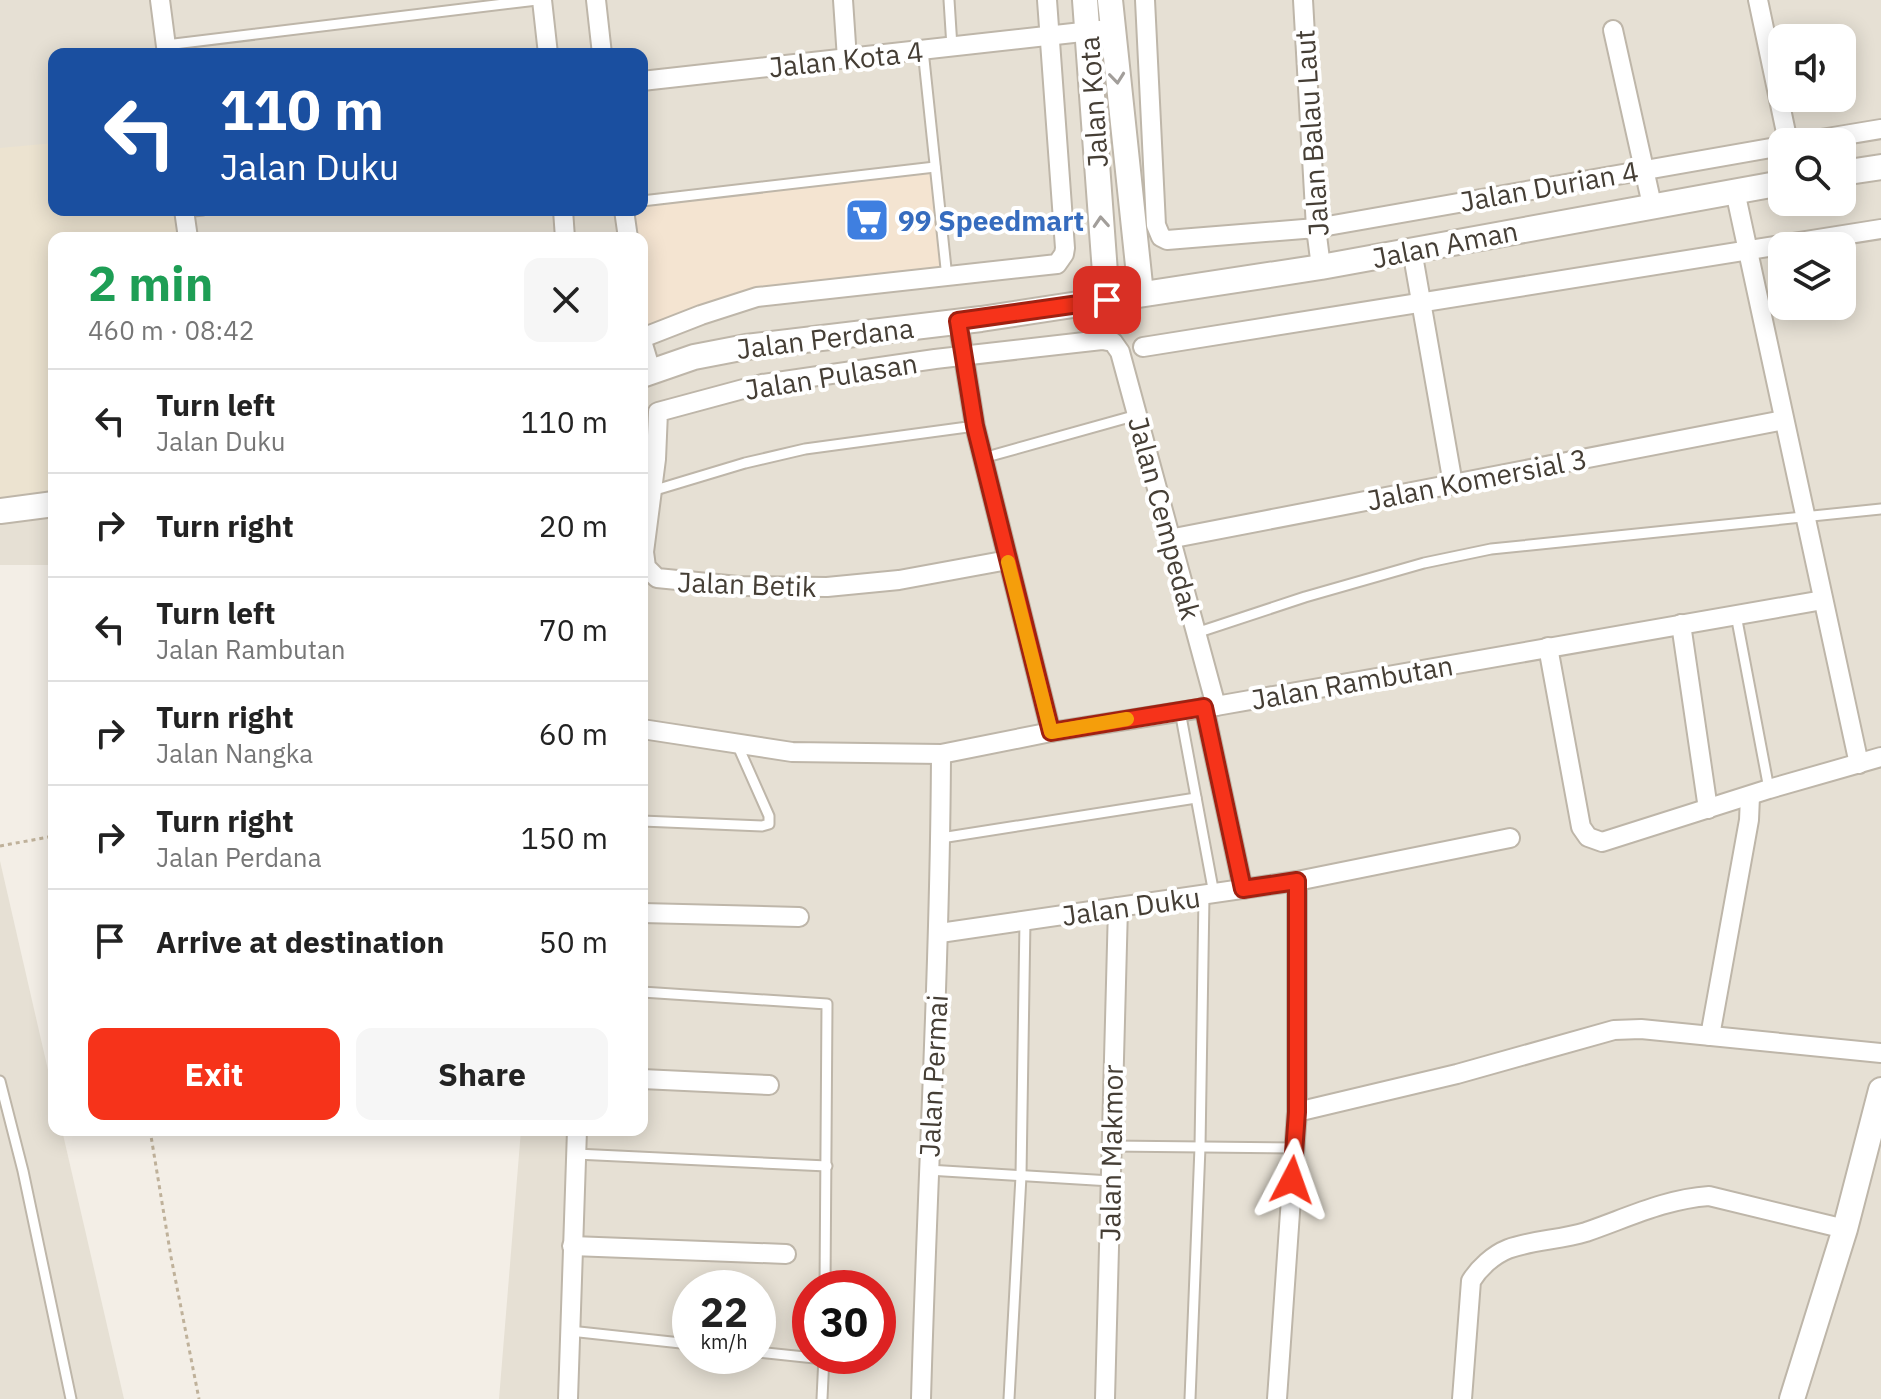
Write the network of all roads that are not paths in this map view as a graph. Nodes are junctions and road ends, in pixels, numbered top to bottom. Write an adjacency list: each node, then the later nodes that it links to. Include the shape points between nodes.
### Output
1 (160, 0): 16 (street)
2 (540, 0): 17 (lane); 18 (street)
3 (596, 0): 19 (street)
4 (843, 0): 21 (street)
5 (949, 0): 15 (lane)
6 (1047, 0): 14 (street)
7 (1085, 0): 12 (street, Jalan Kota)
8 (1110, 0): 12 (street, Jalan Kota)
9 (1145, 0): 35 (street, Jalan Durian 4, via 1156,225 1161,237)
10 (1303, 0): 35 (street, Jalan Balau Laut)
11 (1758, 0): 23 (street)
12 (1100, 30): 14 (street, Jalan Kota 4); 41 (street, Jalan Kota, one-way to 41); 42 (street, Jalan Kota, one-way to 12)
13 (1613, 30): 29 (street)
14 (1050, 36): 15 (street, Jalan Kota 4); 40 (street, via 1064,254 1051,266)
15 (952, 47): 20 (street, Jalan Kota 4)
16 (166, 48)
17 (174, 48)
18 (547, 48)
19 (601, 48)
20 (923, 50): 21 (street, Jalan Kota 4); 27 (lane)
21 (847, 59): 22 (street, Jalan Kota 4)
22 (648, 80)
23 (1785, 128)
24 (1881, 129): 25 (street)
25 (1856, 133)
26 (1768, 148): 29 (street, Jalan Durian 4)
27 (935, 167): 33 (lane); 40 (lane)
28 (1881, 167): 30 (street)
29 (1644, 169): 34 (street); 35 (street, Jalan Durian 4)
30 (1856, 171)
31 (1768, 185): 32 (street, Jalan Aman)
32 (1735, 191): 34 (street, Jalan Aman); 38 (street)
33 (648, 200)
34 (1652, 205): 37 (street, Jalan Aman)
35 (1316, 228): 39 (street, Jalan Balau Laut)
36 (1881, 229): 38 (street)
37 (1412, 250): 39 (street, Jalan Aman); 43 (street)
38 (1748, 250): 43 (street); 52 (street)
39 (1321, 267): 41 (street, Jalan Aman)
40 (947, 278): 45 (street, via 757,297)
41 (1141, 294): 42 (street, Jalan Aman)
42 (1107, 300): 44 (street, Jalan Perdana)
43 (1421, 303): 47 (street); 55 (street)
44 (958, 321): 48 (street); 49 (street, Jalan Perdana, via 746,347)
45 (648, 337)
46 (1102, 340): 48 (street, Jalan Pulasan); 51 (street, Jalan Cempedak, via 1118,346)
47 (1143, 347)
48 (962, 358): 50 (street, Jalan Pulasan, via 762,384); 53 (street)
49 (648, 372)
50 (658, 412): 56 (street, Jalan Betik)
51 (1137, 415): 54 (lane); 62 (street, Jalan Cempedak)
52 (1784, 420): 55 (street, Jalan Komersial 3); 60 (street)
53 (975, 426): 54 (street); 56 (lane, via 805,449)
54 (983, 458): 63 (street)
55 (1453, 484): 62 (street, Jalan Komersial 3)
56 (652, 491): 61 (street, Jalan Betik)
57 (48, 505): 59 (street)
58 (1881, 509): 60 (lane)
59 (0, 511)
60 (1805, 517): 65 (street); 68 (lane, via 1491,549 1424,563)
61 (648, 524)
62 (1169, 539): 68 (street, Jalan Cempedak)
63 (1008, 560): 64 (street, Jalan Betik, via 827,587 665,581); 73 (street)
64 (648, 569)
65 (1823, 600): 66 (street, Jalan Rambutan); 77 (street)
66 (1736, 614): 67 (street, Jalan Rambutan); 78 (lane)
67 (1681, 624): 69 (street, Jalan Rambutan); 80 (street)
68 (1196, 633): 70 (street, Jalan Cempedak)
69 (1548, 647): 70 (street, Jalan Rambutan); 80 (street, via 1581,827 1588,837 1602,842)
70 (1210, 707): 71 (street, Jalan Rambutan); 86 (street, Jalan Cempedak)
71 (1180, 711): 73 (street, Jalan Rambutan); 79 (lane)
72 (648, 730): 74 (street, Jalan Rambutan)
73 (1051, 732): 75 (street, Jalan Rambutan)
74 (737, 744): 75 (street, Jalan Rambutan, via 820,754); 82 (lane, via 769,824)
75 (941, 754): 83 (street, Jalan Permai)
76 (1881, 757): 77 (street)
77 (1859, 764): 78 (street)
78 (1769, 789): 81 (street)
79 (1196, 798): 83 (lane); 87 (lane)
80 (1708, 809): 81 (street)
81 (1749, 809): 94 (street)
82 (648, 821)
83 (941, 838): 92 (street, Jalan Permai)
84 (1510, 838): 85 (street, Jalan Duku)
85 (1297, 881): 86 (street, Jalan Duku); 100 (street)
86 (1243, 889): 87 (street, Jalan Duku)
87 (1209, 895): 88 (street, Jalan Duku); 103 (lane)
88 (1118, 907): 91 (street, Jalan Duku); 102 (street, Jalan Makmor)
89 (648, 913): 90 (street)
90 (799, 917)
91 (1025, 920): 92 (street, Jalan Duku); 108 (lane)
92 (940, 933): 107 (street, Jalan Permai)
93 (648, 992): 106 (lane, via 826,1002)
94 (1710, 1036): 95 (street); 100 (street, via 1614,1030)
95 (1881, 1053)
96 (648, 1079): 98 (street)
97 (0, 1081): 117 (lane)
98 (769, 1085)
99 (1881, 1090): 110 (street)
100 (1297, 1112): 104 (street)
101 (577, 1136): 105 (street)
102 (1111, 1146): 103 (lane); 109 (street, Jalan Makmor)
103 (1200, 1147): 104 (lane); 123 (lane)
104 (1294, 1148): 124 (street)
105 (576, 1154): 106 (lane); 111 (street)
106 (827, 1166): 113 (lane)
107 (928, 1170): 108 (lane); 120 (street, Jalan Permai)
108 (1021, 1176): 109 (lane); 121 (lane)
109 (1111, 1181): 122 (street, Jalan Makmor)
110 (1845, 1229): 125 (street, via 1709,1196 1677,1200 1584,1233 1506,1250 1471,1281); 126 (street)
111 (572, 1246): 112 (street); 114 (street)
112 (786, 1254)
113 (825, 1270)
114 (570, 1331): 115 (lane); 118 (street)
115 (672, 1342)
116 (823, 1374): 119 (lane)
117 (71, 1399)
118 (568, 1399)
119 (822, 1399)
120 (921, 1399)
121 (1009, 1399)
122 (1105, 1399)
123 (1190, 1399)
124 (1277, 1399)
125 (1462, 1399)
126 (1792, 1399)

